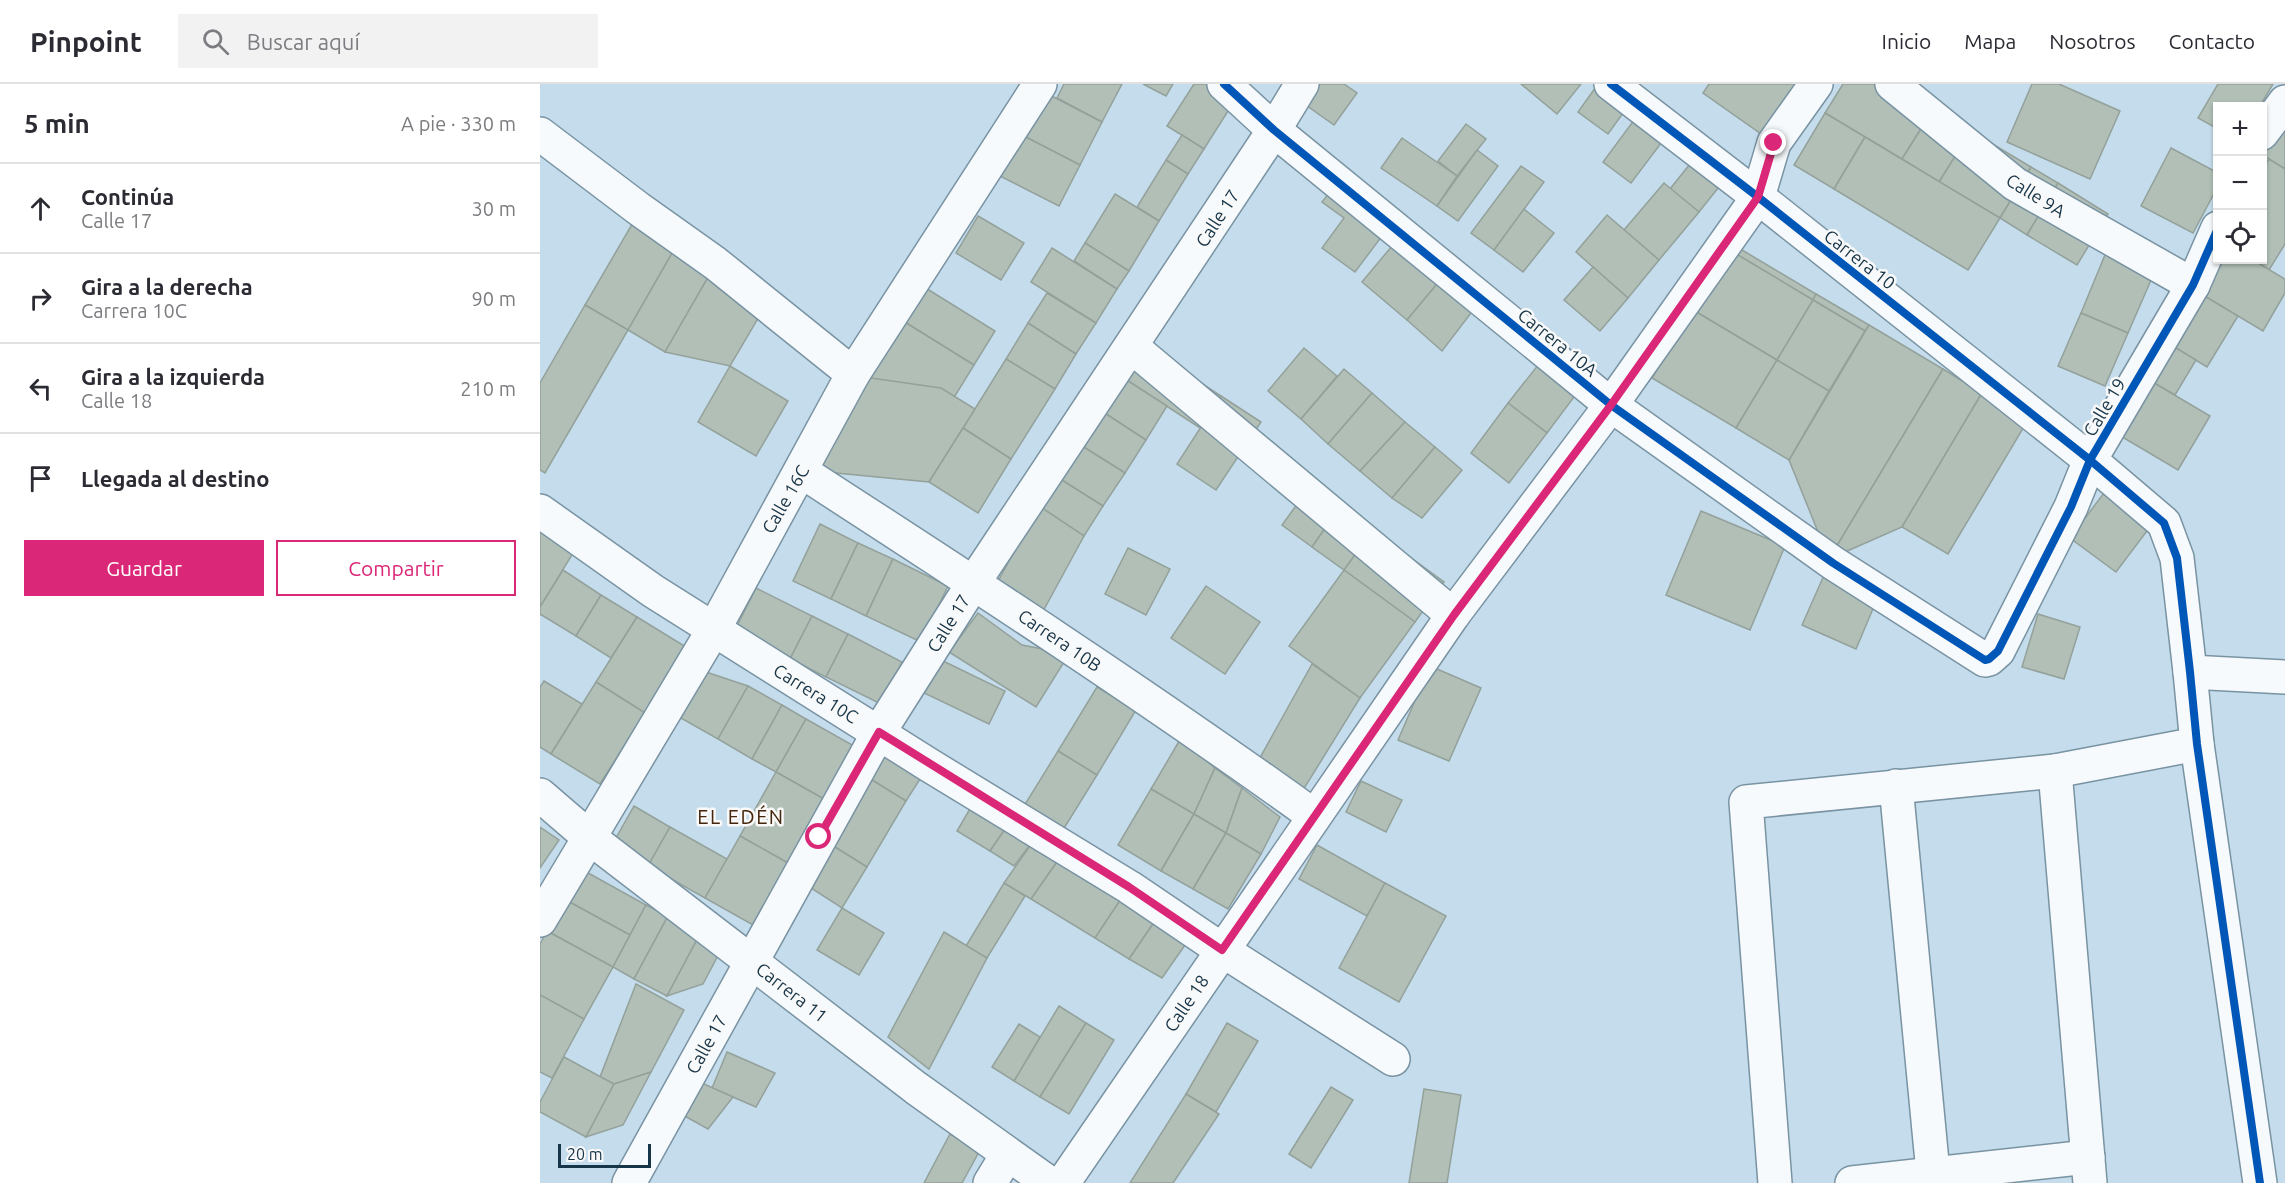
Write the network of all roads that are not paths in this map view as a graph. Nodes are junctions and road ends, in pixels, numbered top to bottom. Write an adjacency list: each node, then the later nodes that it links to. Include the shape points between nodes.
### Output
1 (1040, 84): 15 (street, Calle 16C)
2 (1224, 84): 9 (street, Carrera 10A)
3 (1302, 84): 9 (street, Calle 17)
4 (1611, 84): 11 (street, Carrera 10)
5 (1816, 84): 11 (street, Calle 18, via 1774,143)
6 (1892, 84): 13 (street, Calle 9A, via 2014,184)
7 (2285, 102): 8 (street)
8 (2267, 126)
9 (1274, 130): 14 (street, Calle 17); 16 (street, Carrera 10A)
10 (540, 134): 15 (street, via 715,263)
11 (1758, 197): 16 (street, Calle 18); 17 (street, Carrera 10)
12 (2213, 238): 13 (street, Calle 19)
13 (2193, 285): 17 (street, Calle 19)
14 (1132, 347): 20 (street, Calle 17); 21 (street)
15 (853, 374): 18 (street, Calle 16C)
16 (1611, 405): 21 (street, Calle 18); 23 (street, Carrera 10A, via 1833,563)
17 (2090, 460): 23 (street, Calle 19, via 2071,507 1998,651 1989,659); 24 (street, Carrera 10, via 2164,523 2177,558)
18 (801, 471): 20 (street, Carrera 10B); 22 (street, Calle 16C)
19 (540, 511): 22 (street, Carrera 10C)
20 (974, 582): 26 (street, Calle 17); 31 (street, Carrera 10B)
21 (1454, 615): 31 (street, Calle 18)
22 (714, 629): 26 (street, Carrera 10C); 32 (street, Calle 16C)
23 (1982, 659)
24 (2190, 672): 25 (street); 27 (street, Carrera 10)
25 (2285, 677)
26 (879, 732): 34 (street, Carrera 10C, via 1129,887); 35 (street, Calle 17)
27 (2197, 744): 28 (street); 46 (street, Carrera 10)
28 (2055, 771): 29 (street); 38 (street)
29 (1896, 786): 39 (street); 44 (street, via 1746,802)
30 (540, 795): 32 (street, Carrera 11)
31 (1314, 816): 34 (street, Calle 18)
32 (590, 838): 33 (street, Calle 16C); 35 (street, Carrera 11)
33 (540, 920)
34 (1222, 950): 36 (street, Carrera 10C); 43 (street, Calle 18)
35 (752, 961): 37 (street, Carrera 11); 40 (street, Calle 17)
36 (1394, 1059)
37 (1007, 1155): 41 (street); 42 (street, Carrera 11)
38 (2089, 1170): 39 (street)
39 (1934, 1178): 45 (street)
40 (629, 1183)
41 (990, 1183)
42 (1049, 1183)
43 (1063, 1183)
44 (1775, 1183)
45 (1852, 1183)
46 (2260, 1183)

